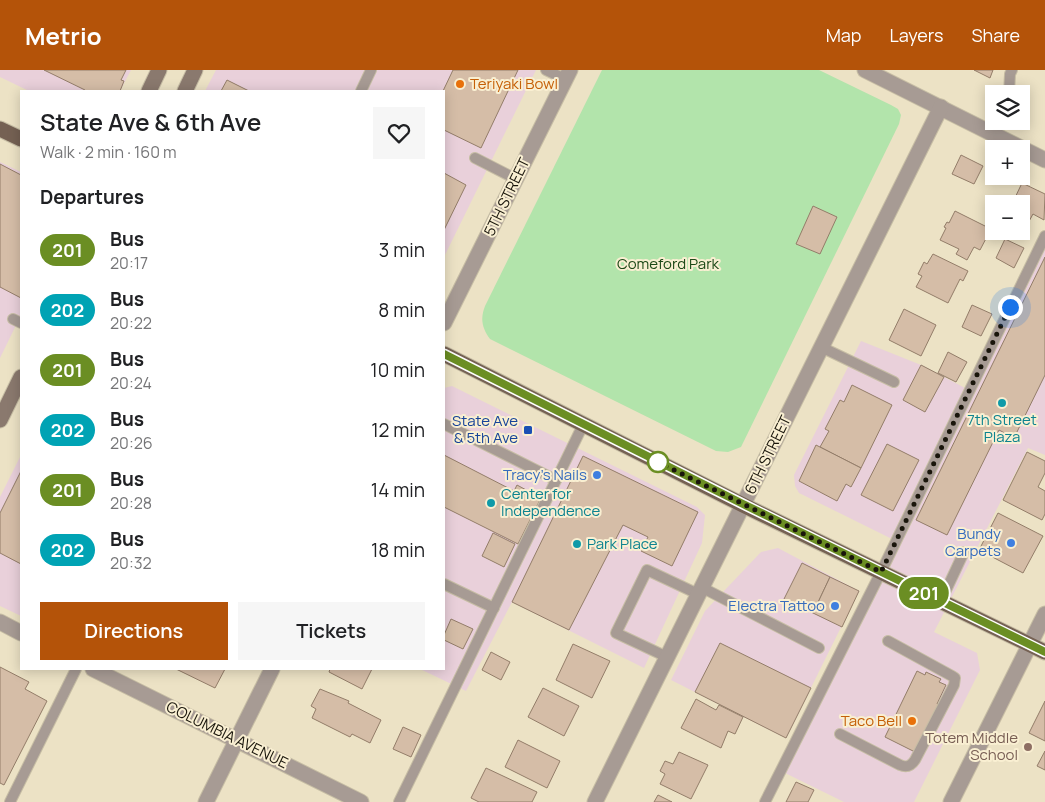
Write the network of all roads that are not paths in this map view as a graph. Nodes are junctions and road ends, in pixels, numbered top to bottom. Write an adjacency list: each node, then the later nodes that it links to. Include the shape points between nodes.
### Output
1 (159, 70): 9 (main road)
2 (195, 70): 10 (main road)
3 (371, 70): 11 (lane)
4 (546, 70): 7 (lane)
5 (865, 70): 12 (street)
6 (1012, 70): 8 (lane)
7 (567, 75): 19 (street, 5TH STREET)
8 (1009, 85)
9 (149, 90)
10 (185, 90)
11 (361, 90)
12 (941, 107): 13 (street); 22 (street, 6TH STREET)
13 (985, 124)
14 (0, 129): 16 (main road)
15 (1000, 130): 18 (street)
16 (20, 139)
17 (475, 158): 19 (lane)
18 (1045, 160)
19 (516, 179): 21 (street, 5TH STREET)
20 (1045, 236): 32 (lane)
21 (445, 321)
22 (821, 347): 25 (lane); 30 (street, 6TH STREET)
23 (445, 355): 28 (main road)
24 (20, 379): 26 (main road)
25 (894, 382)
26 (0, 420)
27 (445, 424): 29 (lane)
28 (583, 425): 29 (lane); 30 (main road)
29 (556, 480): 36 (lane)
30 (743, 504): 32 (main road); 34 (street, 6TH STREET)
31 (964, 552): 35 (lane)
32 (881, 572): 35 (main road); 55 (lane)
33 (445, 584): 36 (lane)
34 (700, 590): 42 (lane); 44 (street, 6TH STREET); 44 (lane, via 647,570 616,633)
35 (941, 601): 41 (main road)
36 (494, 608): 53 (lane)
37 (1045, 614): 41 (street)
38 (0, 622): 39 (street)
39 (20, 632)
40 (888, 641): 48 (lane, via 955,678 954,685 908,766 900,765)
41 (1029, 644): 43 (main road); 56 (street)
42 (819, 648)
43 (1045, 652)
44 (667, 658): 54 (street, 6TH STREET)
45 (76, 670): 50 (lane)
46 (95, 670): 49 (street, COLUMBIA AVENUE)
47 (272, 670): 49 (street)
48 (840, 734)
49 (237, 740): 51 (street); 52 (street, COLUMBIA AVENUE)
50 (10, 802)
51 (206, 802)
52 (361, 802)
53 (399, 802)
54 (595, 802)
55 (765, 802)
56 (951, 802)

